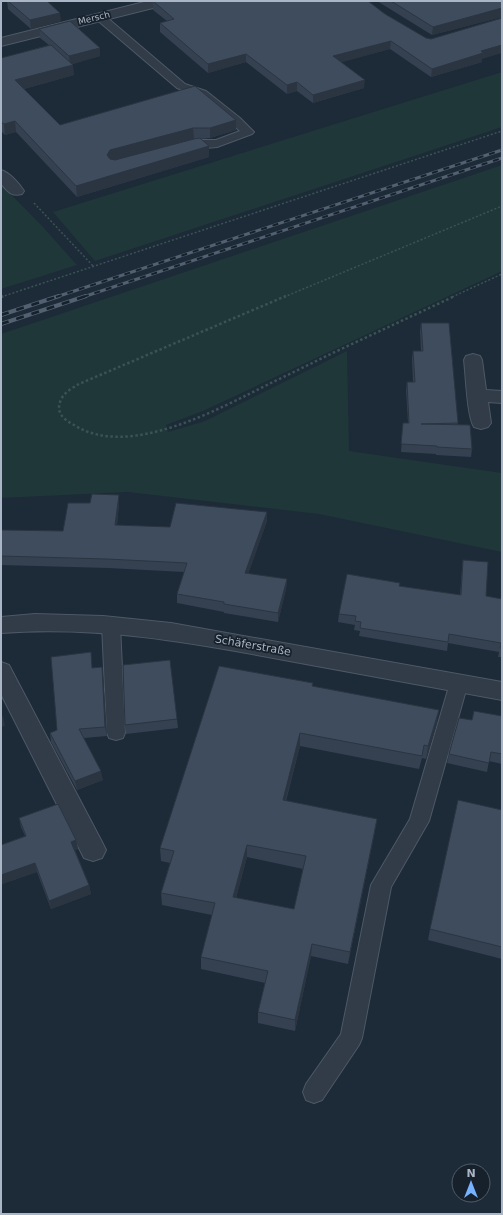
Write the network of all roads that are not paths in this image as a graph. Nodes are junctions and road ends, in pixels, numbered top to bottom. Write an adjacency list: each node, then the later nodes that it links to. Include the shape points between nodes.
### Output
1 (164, 1): 2 (street, Mersch)
2 (100, 17): 3 (street, Mersch); 4 (lane, via 181,86 202,93 248,132 217,143 194,144)
3 (1, 42)
4 (172, 149)
5 (1, 175): 6 (street)
6 (16, 191)
7 (473, 360): 8 (street)
8 (477, 396): 9 (street); 10 (street)
9 (502, 397)
10 (481, 423)
11 (111, 625): 12 (street, Schäferstraße, via 34,622); 14 (street, Schäferstraße, via 182,633); 16 (lane)
12 (1, 626)
13 (1, 671): 17 (street)
14 (459, 683): 15 (street, Schäferstraße); 18 (lane, via 419,820 381,885 351,1038)
15 (502, 691)
16 (116, 733)
17 (93, 850)
18 (314, 1092)

